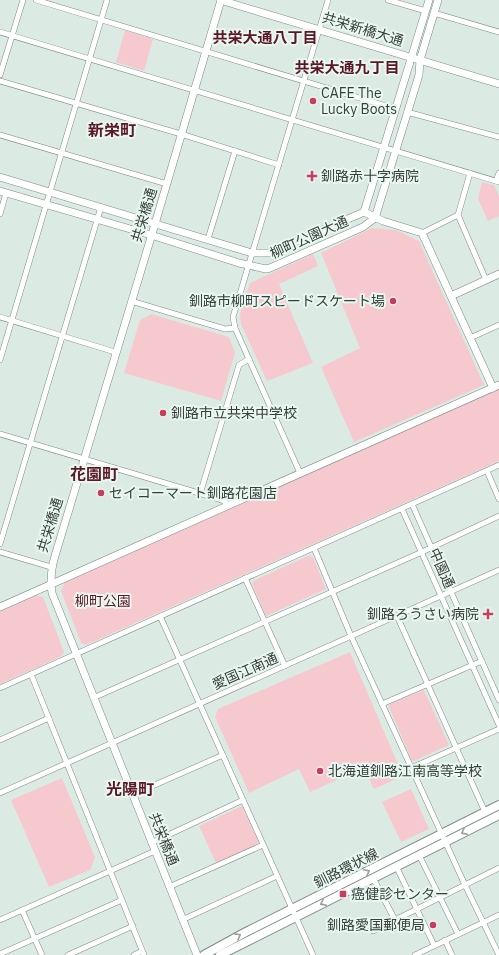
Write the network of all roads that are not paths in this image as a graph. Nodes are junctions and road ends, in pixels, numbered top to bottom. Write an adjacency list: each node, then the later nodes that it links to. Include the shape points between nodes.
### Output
1 (23, 0): 15 (street)
2 (36, 0): 11 (street)
3 (107, 0): 11 (street)
4 (220, 0): 12 (street, 共栄新橋大通); 16 (street, 共栄橋通)
5 (328, 0): 12 (street)
6 (388, 0): 9 (street)
7 (429, 0): 9 (street, 柳町公園大通)
8 (438, 0): 10 (street)
9 (426, 11): 17 (street, 柳町公園大通)
10 (434, 13): 14 (street); 19 (street)
11 (101, 20): 16 (street); 18 (street)
12 (319, 30): 17 (street, 共栄新橋大通); 22 (street)
13 (0, 32): 15 (street)
14 (499, 32)
15 (12, 36): 18 (street); 20 (street)
16 (206, 51): 22 (street); 24 (street, 共栄橋通)
17 (412, 58): 19 (street, 共栄新橋大通); 26 (street, 柳町公園大通)
18 (89, 59): 24 (street); 25 (street)
19 (420, 60): 23 (street, 共栄新橋大通); 27 (street, via 419,75)
20 (0, 75)
21 (0, 81): 25 (street)
22 (304, 81): 26 (street); 28 (street)
23 (499, 84)
24 (193, 90): 28 (street); 29 (street, 共栄橋通)
25 (77, 104): 29 (street); 35 (street)
26 (396, 109): 32 (street, 柳町公園大通)
27 (407, 112): 31 (street); 34 (street)
28 (292, 120): 32 (street); 36 (street)
29 (181, 134): 33 (street); 41 (street, 共栄橋通)
30 (0, 135): 35 (street)
31 (499, 137)
32 (384, 148): 34 (street); 46 (street, 柳町公園大通)
33 (235, 151): 36 (street); 54 (street)
34 (396, 151): 37 (street); 49 (street)
35 (62, 152): 41 (street); 43 (street)
36 (279, 165): 55 (street)
37 (470, 173): 40 (street); 48 (street)
38 (499, 173): 40 (street)
39 (0, 177): 43 (street, 柳町公園大通)
40 (498, 182)
41 (167, 184): 51 (street, 共栄橋通)
42 (3, 192): 44 (street, 柳町公園大通); 47 (street)
43 (50, 192): 44 (street); 45 (street, 柳町公園大通)
44 (46, 204): 50 (street, 柳町公園大通); 62 (street)
45 (101, 207): 50 (street); 51 (street, 柳町公園大通)
46 (364, 212): 49 (street); 55 (street, 柳町公園大通, via 269,253)
47 (0, 214)
48 (458, 215): 52 (street); 58 (street)
49 (376, 218): 52 (street); 56 (street, 柳町公園大通, via 363,227 270,268)
50 (97, 219): 53 (street, 柳町公園大通); 65 (street)
51 (155, 224): 53 (street, 共栄橋通); 54 (street, 柳町公園大通)
52 (422, 233): 59 (street)
53 (151, 235): 56 (street, 柳町公園大通); 60 (street, 共栄橋通)
54 (208, 240): 55 (street, 柳町公園大通)
55 (252, 253): 56 (street)
56 (249, 265): 64 (street, via 234,317)
57 (499, 274): 58 (street)
58 (486, 280): 59 (street)
59 (451, 296): 66 (street)
60 (131, 301): 64 (street, via 225,329); 67 (street, 共栄橋通)
61 (0, 317): 62 (street)
62 (12, 321): 65 (street); 69 (street)
63 (499, 325): 66 (street)
64 (235, 328): 68 (street)
65 (63, 336): 67 (street); 72 (street)
66 (470, 338): 70 (street)
67 (116, 352): 73 (street, 共栄橋通)
68 (249, 359): 76 (street); 77 (street, via 239,365)
69 (0, 360)
70 (496, 386): 76 (street)
71 (0, 434): 72 (street)
72 (31, 443): 73 (street); 83 (street)
73 (84, 459): 77 (street); 88 (street, 共栄橋通)
74 (499, 465): 75 (street)
75 (487, 471): 78 (street); 79 (street)
76 (300, 473): 80 (street)
77 (200, 494): 80 (street, via 222,500)
78 (499, 499)
79 (412, 504): 81 (street); 85 (street, 中園通)
80 (229, 505): 91 (street)
81 (402, 508): 84 (street); 87 (street, 中園通)
82 (499, 516): 85 (street)
83 (0, 544)
84 (314, 548): 90 (street); 92 (street)
85 (432, 548): 87 (street); 93 (street, 中園通)
86 (0, 552): 88 (street)
87 (422, 552): 92 (street); 94 (street, 中園通)
88 (51, 567): 91 (street, 共栄橋通)
89 (499, 570): 93 (street, 愛国江南通)
90 (246, 578): 96 (street); 98 (street)
91 (50, 584): 95 (street); 100 (street, 共栄橋通)
92 (332, 591): 98 (street); 99 (street)
93 (451, 592): 94 (street, 愛国江南通); 102 (street, 中園通)
94 (442, 596): 97 (street, 愛国江南通); 103 (street, 中園通)
95 (0, 607)
96 (160, 616): 100 (street); 101 (street)
97 (397, 616): 99 (street, 愛国江南通); 106 (street)
98 (265, 621): 101 (street); 104 (street)
99 (351, 636): 104 (street, 愛国江南通); 111 (street)
100 (75, 654): 105 (street); 108 (street, 共栄橋通)
101 (180, 659): 108 (street); 110 (street)
102 (482, 661): 103 (street); 109 (street, 中園通)
103 (473, 665): 106 (street); 113 (street, 中園通)
104 (285, 666): 110 (street, 愛国江南通)
105 (31, 674): 107 (street); 112 (street)
106 (427, 684): 111 (street); 117 (street)
107 (0, 688)
108 (93, 698): 116 (street, 共栄橋通)
109 (499, 700)
110 (200, 704): 116 (street, 愛国江南通); 118 (street)
111 (382, 704): 120 (street)
112 (49, 718): 115 (street); 119 (street)
113 (499, 725)
114 (499, 729): 117 (street)
115 (0, 740)
116 (111, 743): 119 (street, 愛国江南通); 122 (street, 共栄橋通)
117 (456, 748): 120 (street); 125 (street)
118 (223, 755): 122 (street); 123 (street)
119 (66, 763): 121 (street, 愛国江南通); 134 (street)
120 (411, 768): 127 (street)
121 (0, 793)
122 (132, 795): 128 (street, 共栄橋通)
123 (243, 800): 128 (street); 129 (street)
124 (499, 805): 125 (main road, 釧路環状線)
125 (485, 812): 127 (main road, 釧路環状線)
126 (498, 817): 127 (main road, 釧路環状線, one-way to 127)
127 (443, 838): 131 (main road, 釧路環状線); 137 (street); 143 (main road, 釧路環状線, one-way to 127)
128 (151, 843): 130 (street, 共栄橋通)
129 (263, 845): 135 (street); 138 (street)
130 (155, 851): 134 (street); 138 (street, 共栄橋通)
131 (418, 855): 132 (main road, 釧路環状線); 139 (street)
132 (396, 866): 136 (main road, 釧路環状線); 141 (street)
133 (499, 868): 137 (street)
134 (110, 871): 140 (street); 142 (street)
135 (277, 876): 143 (street); 146 (street)
136 (373, 878): 143 (main road, 釧路環状線, one-way to 143); 147 (street)
137 (465, 885): 139 (street); 148 (street)
138 (169, 888): 146 (street, 共栄橋通)
139 (440, 897): 141 (street); 151 (street)
140 (122, 900): 149 (street); 152 (street)
141 (417, 909): 147 (street); 154 (street)
142 (22, 910): 145 (street); 152 (street)
143 (294, 913): 161 (main road, 釧路環状線, one-way to 143); 162 (main road, 釧路環状線); 163 (street)
144 (499, 915): 148 (street)
145 (0, 920)
146 (182, 920): 160 (street, 共栄橋通)
147 (395, 920): 150 (street)
148 (483, 922): 151 (street); 166 (street)
149 (133, 926): 155 (street); 158 (street)
150 (373, 931)
151 (458, 934): 153 (street)
152 (35, 939): 156 (street); 157 (street)
153 (445, 940): 154 (street); 165 (street)
154 (434, 945): 164 (street)
155 (143, 953): 159 (street)
156 (0, 954)
157 (42, 955)
158 (68, 955)
159 (134, 955)
160 (196, 955)
161 (204, 955)
162 (220, 955)
163 (312, 955)
164 (415, 955)
165 (452, 955)
166 (499, 955)

